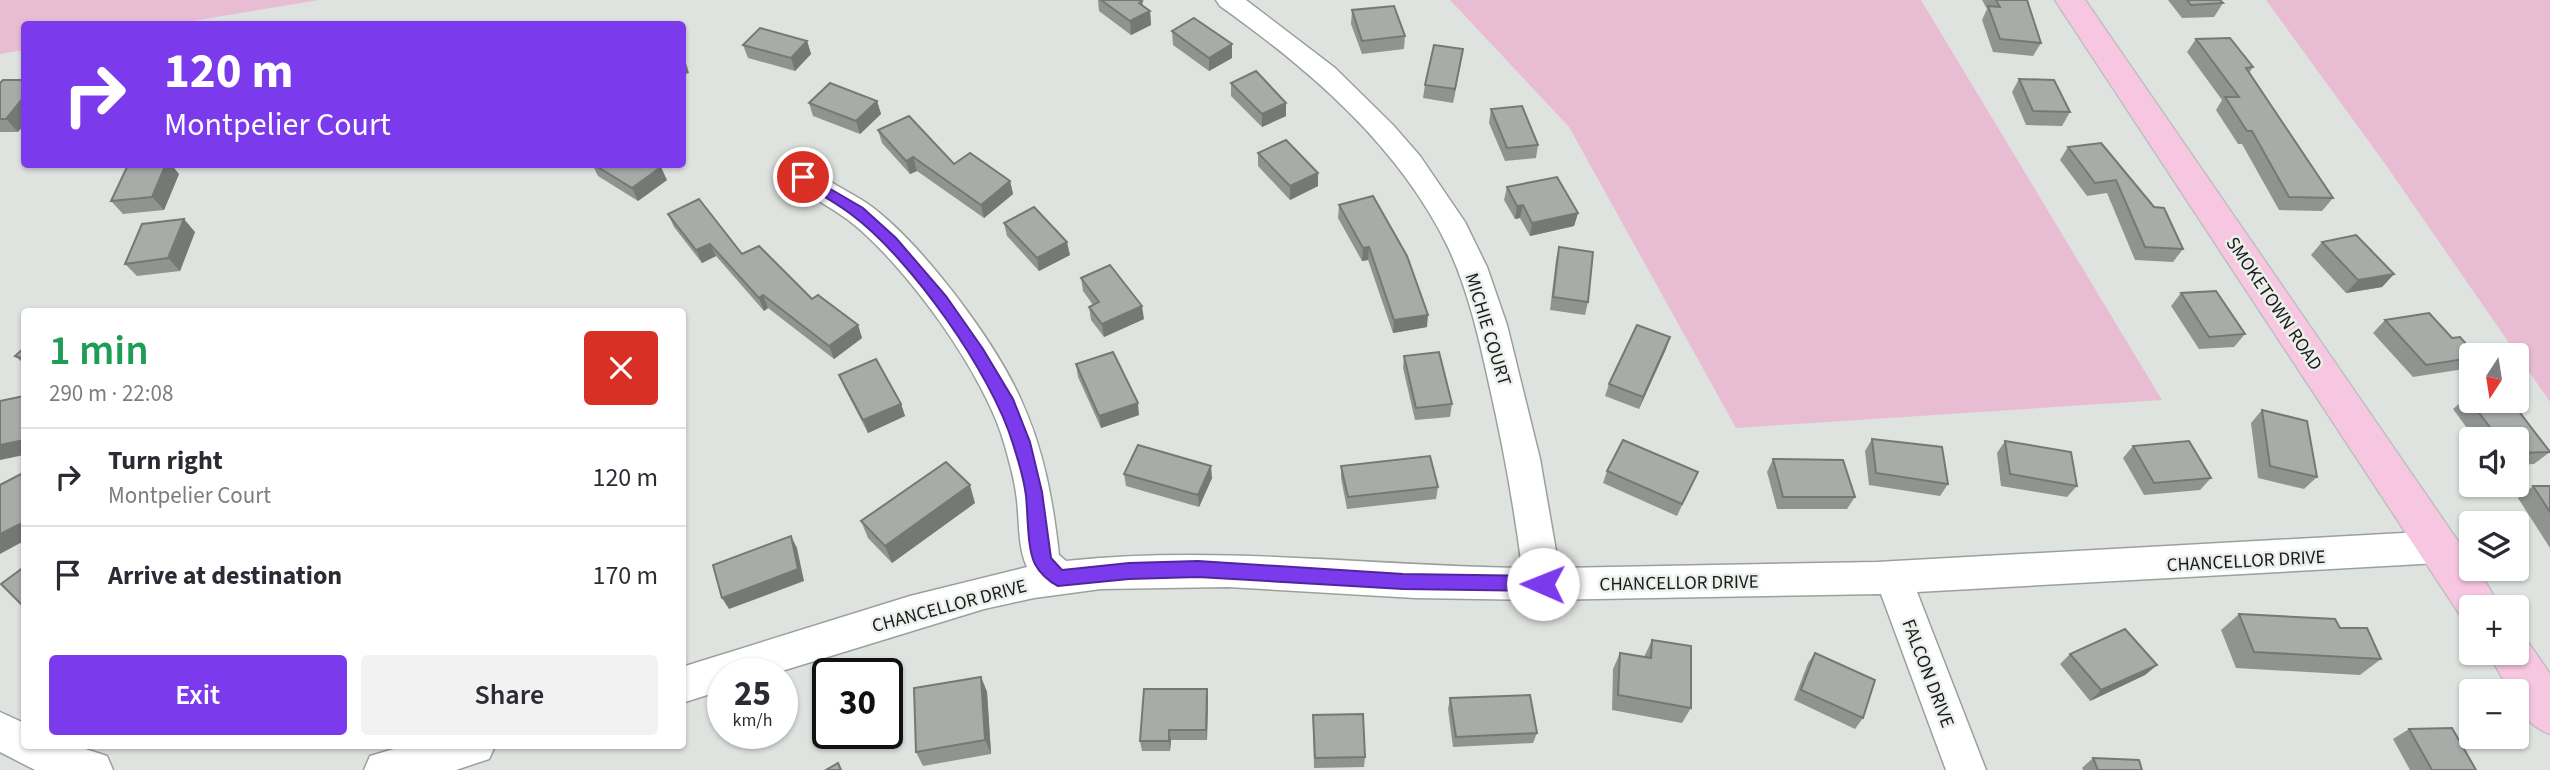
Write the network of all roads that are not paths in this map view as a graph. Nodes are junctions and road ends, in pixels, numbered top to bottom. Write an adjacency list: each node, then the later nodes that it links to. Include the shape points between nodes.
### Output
1 (1229, 0): 7 (street, MICHIE COURT, via 1285,41 1377,127 1407,161 1455,232 1480,286 1495,339 1531,496)
2 (2070, 0): 4 (main road, SMOKETOWN ROAD)
3 (803, 177): 6 (street, via 858,212 891,242 978,353 1021,442 1034,492 1042,561)
4 (2440, 547): 5 (street, CHANCELLOR DRIVE); 8 (main road, SMOKETOWN ROAD)
5 (1893, 577): 7 (street, CHANCELLOR DRIVE); 18 (street, FALCON DRIVE)
6 (1058, 578): 7 (street, CHANCELLOR DRIVE, via 1198,569 1403,582); 10 (street, CHANCELLOR DRIVE, via 920,609)
7 (1543, 584)
8 (2471, 595)
9 (2518, 665): 11 (main road)
10 (686, 684)
11 (2550, 713)
12 (0, 732): 13 (street)
13 (21, 744)
14 (465, 749): 16 (street)
15 (37, 754): 17 (street)
16 (396, 769)
17 (93, 770)
18 (1966, 770)

